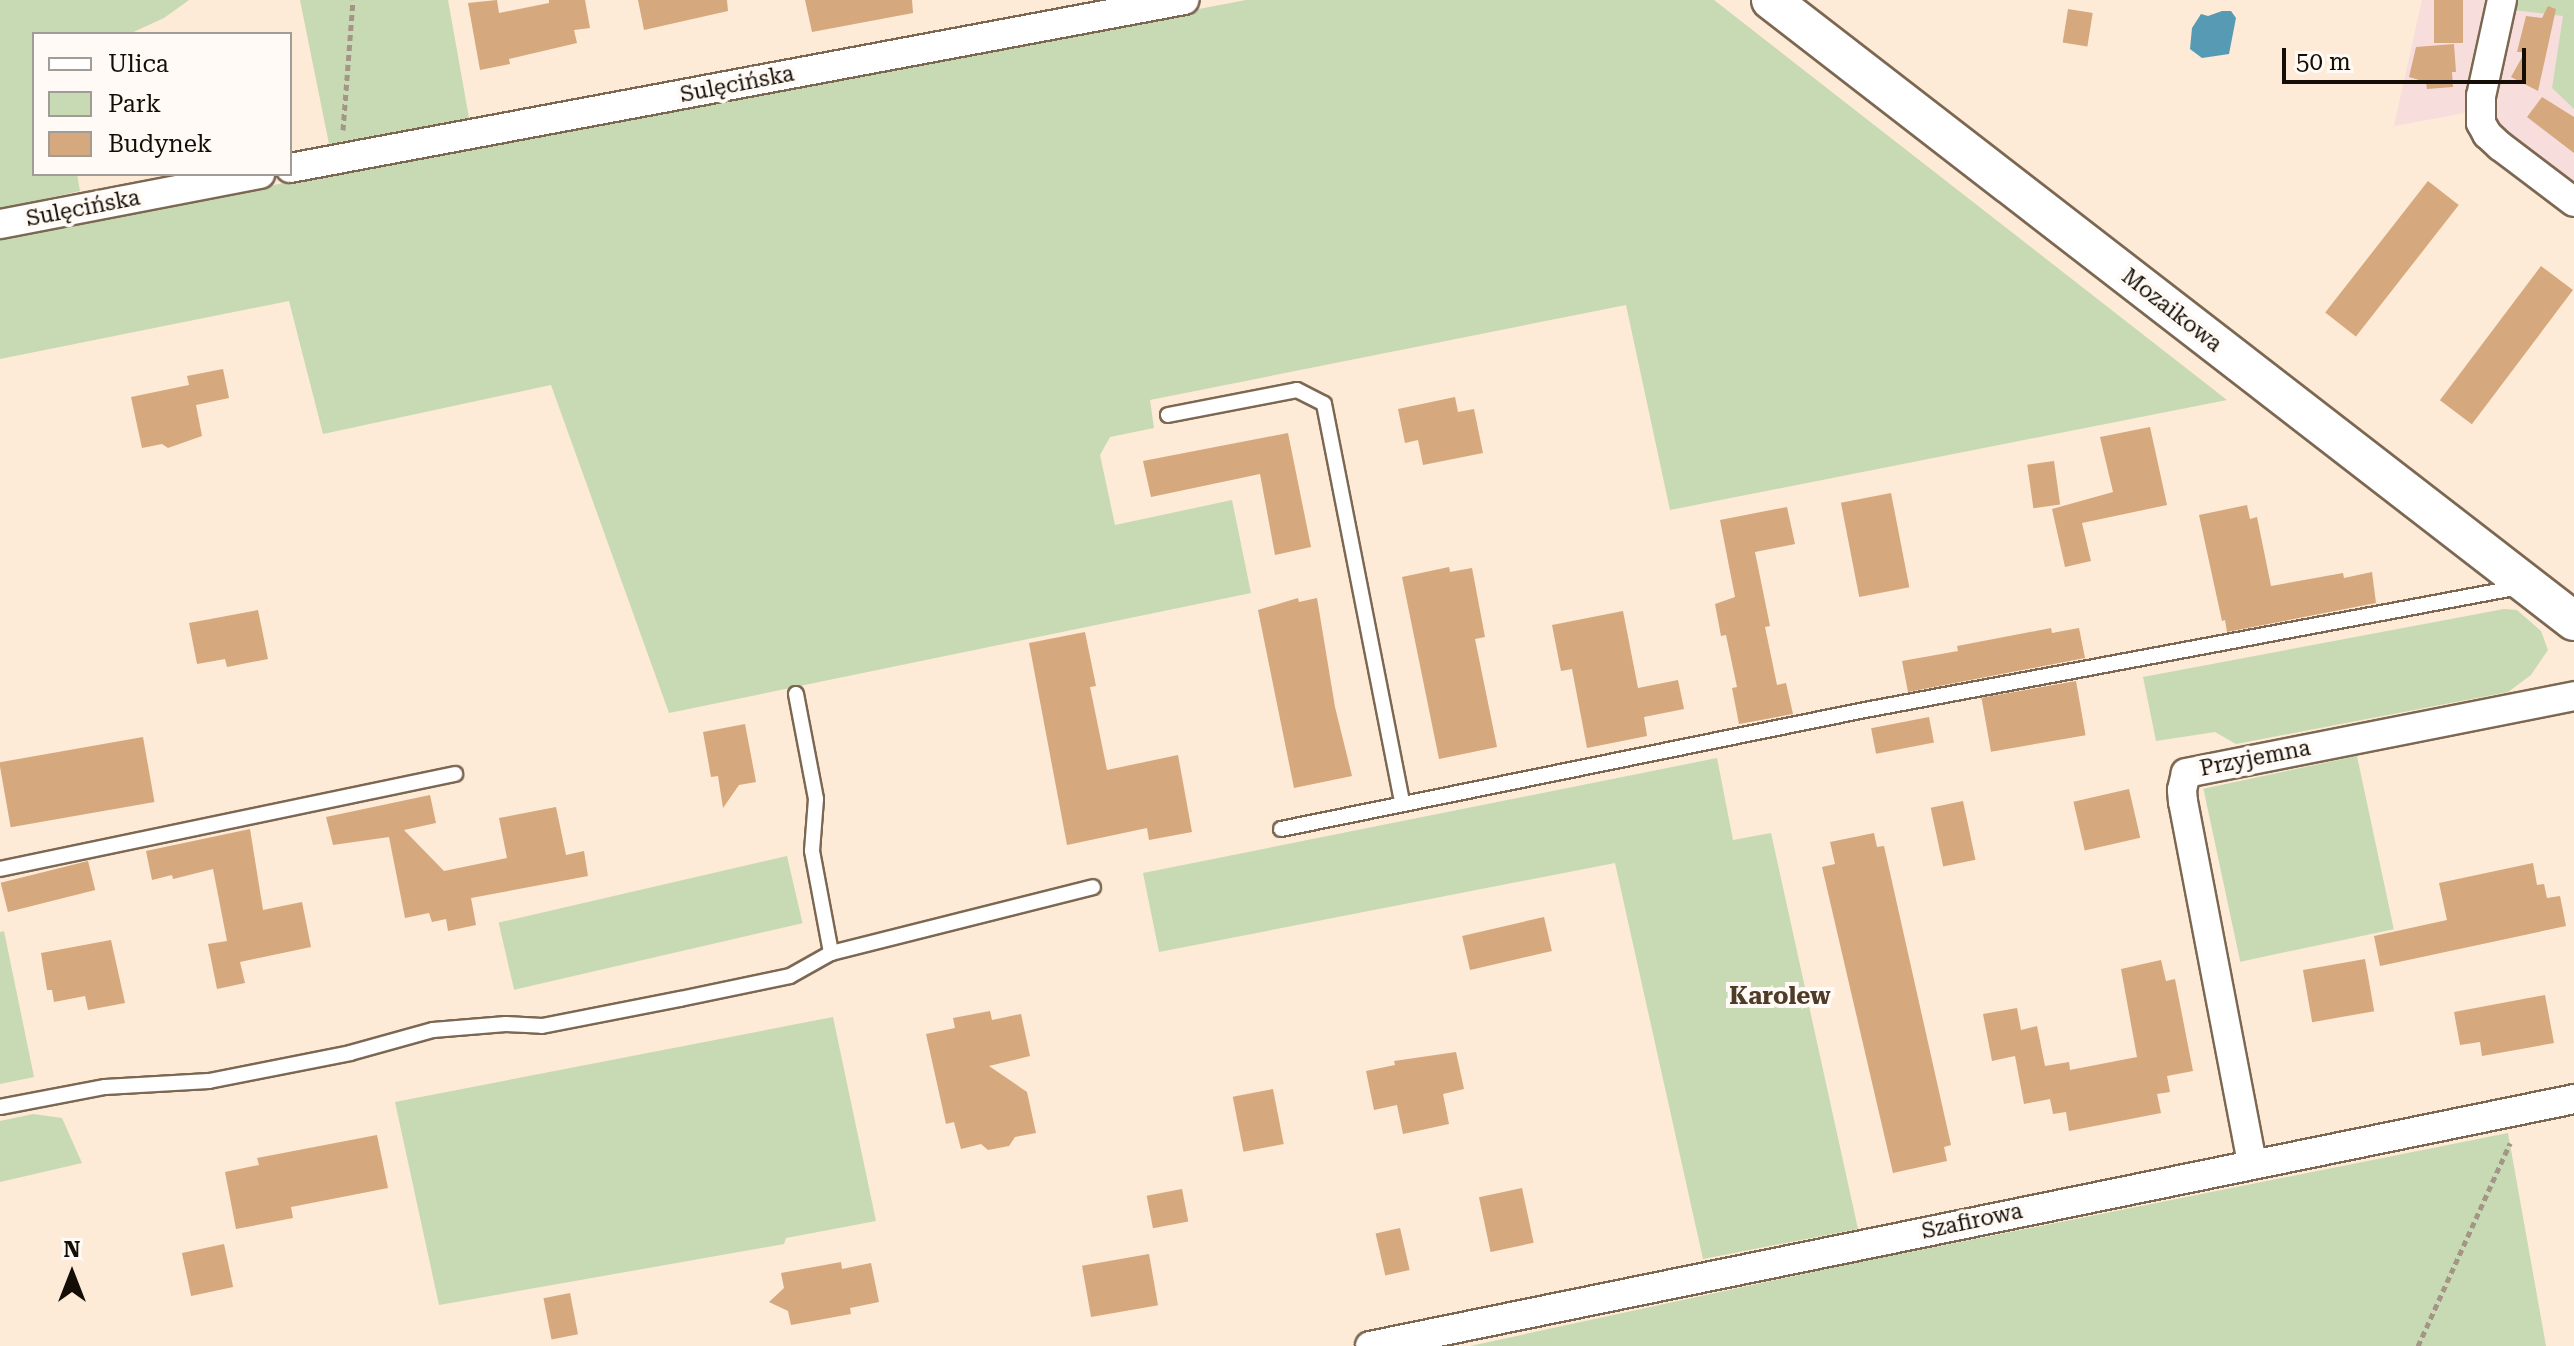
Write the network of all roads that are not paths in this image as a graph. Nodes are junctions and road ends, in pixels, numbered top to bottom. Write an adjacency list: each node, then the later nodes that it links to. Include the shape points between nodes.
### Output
1 (1184, 0): 4 (street, Sulęcińska)
2 (1771, 0): 10 (street, Mozaikowa)
3 (2502, 0): 7 (street, via 2481,96 2481,123 2487,134)
4 (1057, 12): 5 (street, Sulęcińska)
5 (292, 168)
6 (250, 176): 8 (street, Sulęcińska)
7 (2574, 202)
8 (0, 224)
9 (1168, 415): 15 (lane, via 1297,390 1324,404)
10 (2528, 585): 11 (street, Mozaikowa); 15 (lane)
11 (2574, 621)
12 (796, 694): 19 (lane, via 816,799 812,851)
13 (2574, 696): 22 (street, Przyjemna, via 2186,773 2183,802)
14 (455, 774): 17 (lane)
15 (1402, 803): 16 (lane)
16 (1281, 829)
17 (0, 869)
18 (1093, 887): 19 (lane)
19 (831, 953): 21 (lane, via 790,976 542,1026 433,1030 350,1053 209,1081 105,1087)
20 (2574, 1099): 22 (street, Szafirowa)
21 (0, 1107)
22 (2252, 1163): 23 (street, Szafirowa)
23 (1370, 1346)

